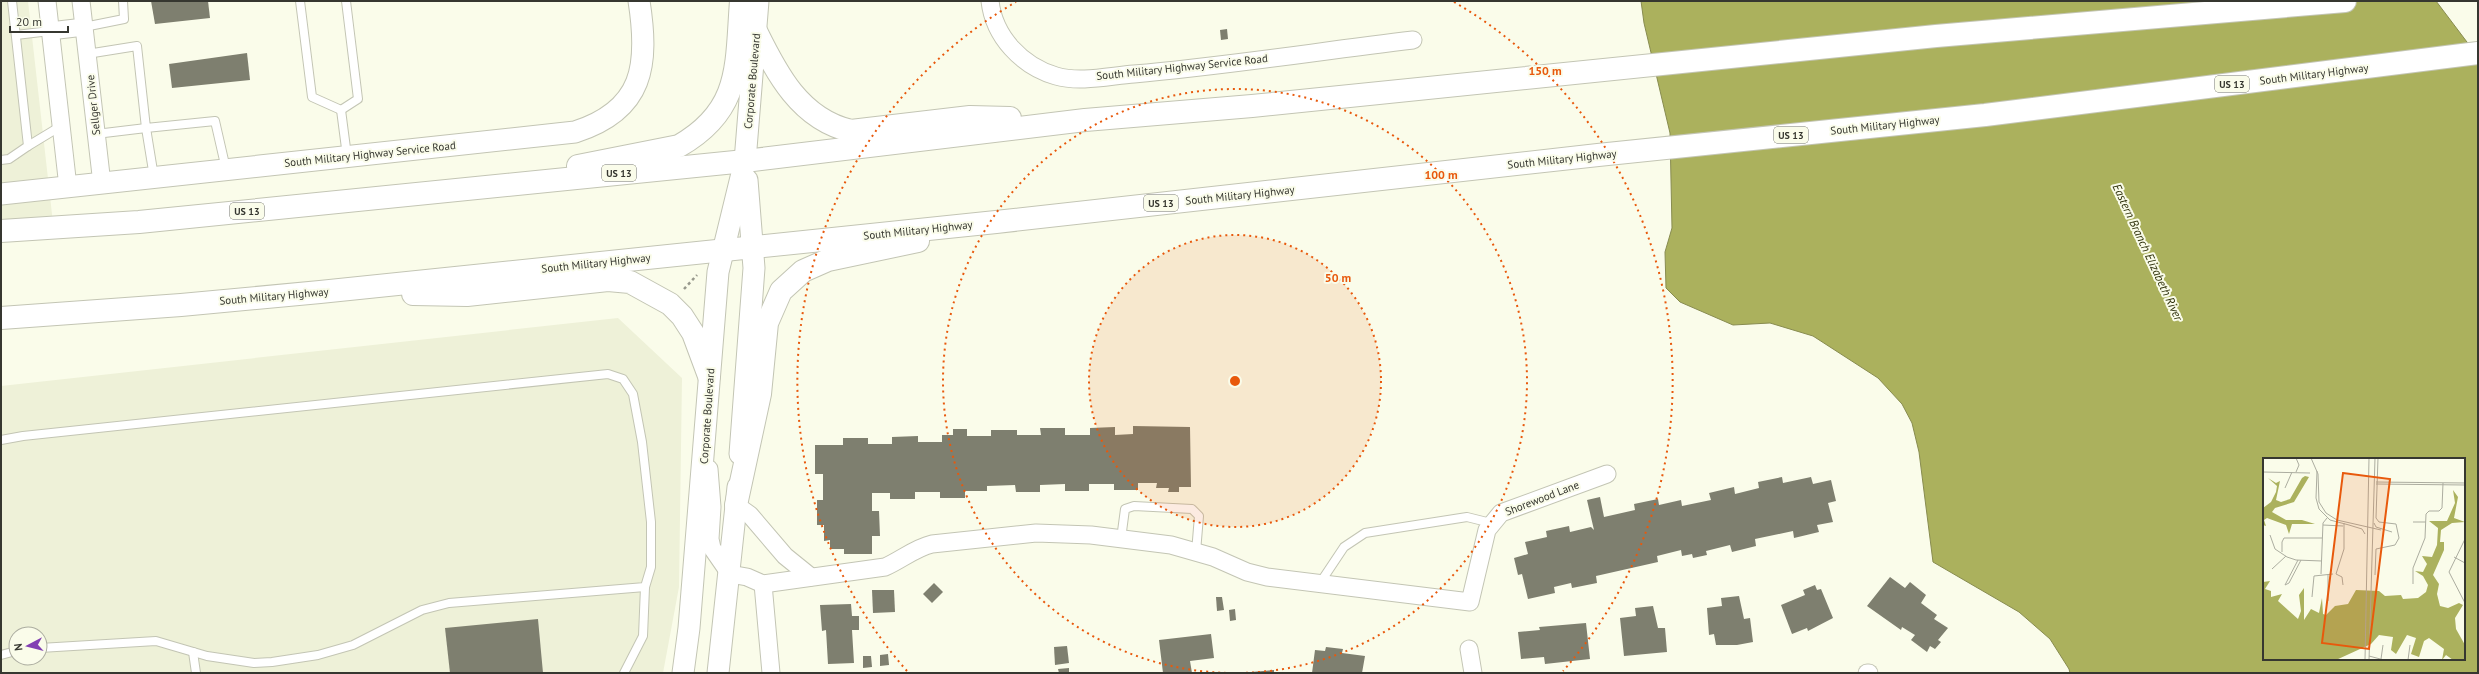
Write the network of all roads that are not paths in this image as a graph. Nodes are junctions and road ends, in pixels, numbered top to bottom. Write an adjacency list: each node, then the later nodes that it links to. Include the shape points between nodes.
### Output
1 (12, 1): 15 (lane)
2 (47, 1): 13 (street)
3 (81, 1): 12 (street, Sellger Drive)
4 (122, 1): 12 (lane, via 124,19)
5 (300, 1): 19 (lane, via 312,97)
6 (346, 1): 19 (lane, via 358,99)
7 (639, 1): 25 (street, South Military Highway Service Road, via 645,44 642,67 637,83 624,104 609,118 575,132)
8 (741, 1): 31 (main road, via 734,79 724,106 710,124 693,138 679,146 621,156)
9 (758, 1): 14 (street, Corporate Boulevard)
10 (990, 1): 16 (street, South Military Highway Service Road, via 998,29 1007,44 1022,59 1038,70 1077,79 1165,71)
11 (2345, 1): 20 (main road, US 13, via 1936,36 1252,106)
12 (84, 27): 13 (street); 18 (street, Sellger Drive)
13 (50, 31): 15 (lane); 21 (street)
14 (756, 31): 20 (main road, via 787,88 802,105 836,127 851,131 970,117); 27 (street, Corporate Boulevard)
15 (16, 35): 24 (lane)
16 (1413, 40)
17 (2478, 53): 34 (main road, South Military Highway / US 13, via 1985,114)
18 (87, 54): 22 (lane, via 137,46); 23 (street, Sellger Drive)
19 (341, 110): 25 (lane)
20 (1085, 120): 27 (main road, US 13)
21 (61, 126): 24 (lane); 32 (street)
22 (146, 128): 23 (lane); 28 (lane, via 215,121); 29 (lane)
23 (96, 134): 30 (street, Sellger Drive)
24 (28, 146): 26 (lane, via 9,160)
25 (347, 157): 28 (street, South Military Highway Service Road)
26 (1, 160)
27 (745, 161): 31 (main road, US 13); 36 (street, Corporate Boulevard); 37 (street, Corporate Boulevard)
28 (226, 170): 29 (street, South Military Highway Service Road)
29 (154, 178): 30 (street, South Military Highway Service Road)
30 (102, 184): 32 (street, South Military Highway Service Road)
31 (493, 185): 35 (main road, US 13, via 139,222)
32 (68, 187): 33 (street, South Military Highway Service Road)
33 (1, 194)
34 (996, 222): 36 (main road, South Military Highway / US 13); 44 (main road, via 828,260 804,271 781,291 767,323 760,394)
35 (1, 231)
36 (752, 246): 37 (main road, South Military Highway / US 13); 44 (street, Corporate Boulevard, via 754,268)
37 (724, 249): 38 (main road, South Military Highway / US 13); 40 (street, Corporate Boulevard, via 718,272)
38 (320, 292): 39 (main road, South Military Highway / US 13); 40 (main road, via 467,295 608,280 630,282 670,304 682,316 693,333)
39 (1, 318)
40 (709, 376): 41 (street, Corporate Boulevard)
41 (706, 439): 48 (street, via 712,507 710,539 712,548); 58 (street, Corporate Boulevard)
42 (1, 440): 52 (lane, via 608,374 623,379 633,394 642,442 651,522 651,567)
43 (1606, 474): 45 (street, Shorewood Lane, via 1514,507)
44 (736, 505): 48 (street, Corporate Boulevard); 49 (street, via 750,514 785,556)
45 (1491, 523): 50 (lane, via 1468,517 1365,533 1344,547); 50 (street, via 1487,530 1470,602)
46 (1121, 539): 47 (street, via 1171,545); 47 (lane, via 1125,510 1134,506 1192,509 1199,516); 49 (street, via 1036,534 932,544 919,547 901,560 885,567)
47 (1196, 552): 50 (street, via 1267,577)
48 (730, 574): 51 (street, via 747,577); 59 (street, Corporate Boulevard)
49 (811, 577): 51 (street)
50 (1320, 583)
51 (763, 584): 60 (street)
52 (645, 587): 55 (lane, via 449,603 422,610 353,645 318,655 272,662 254,663); 57 (lane, via 643,636)
53 (48, 648): 55 (lane, via 156,641)
54 (1469, 649): 61 (street)
55 (193, 652): 56 (lane)
56 (196, 673)
57 (624, 673)
58 (683, 673)
59 (718, 673)
60 (771, 673)
61 (1473, 673)

